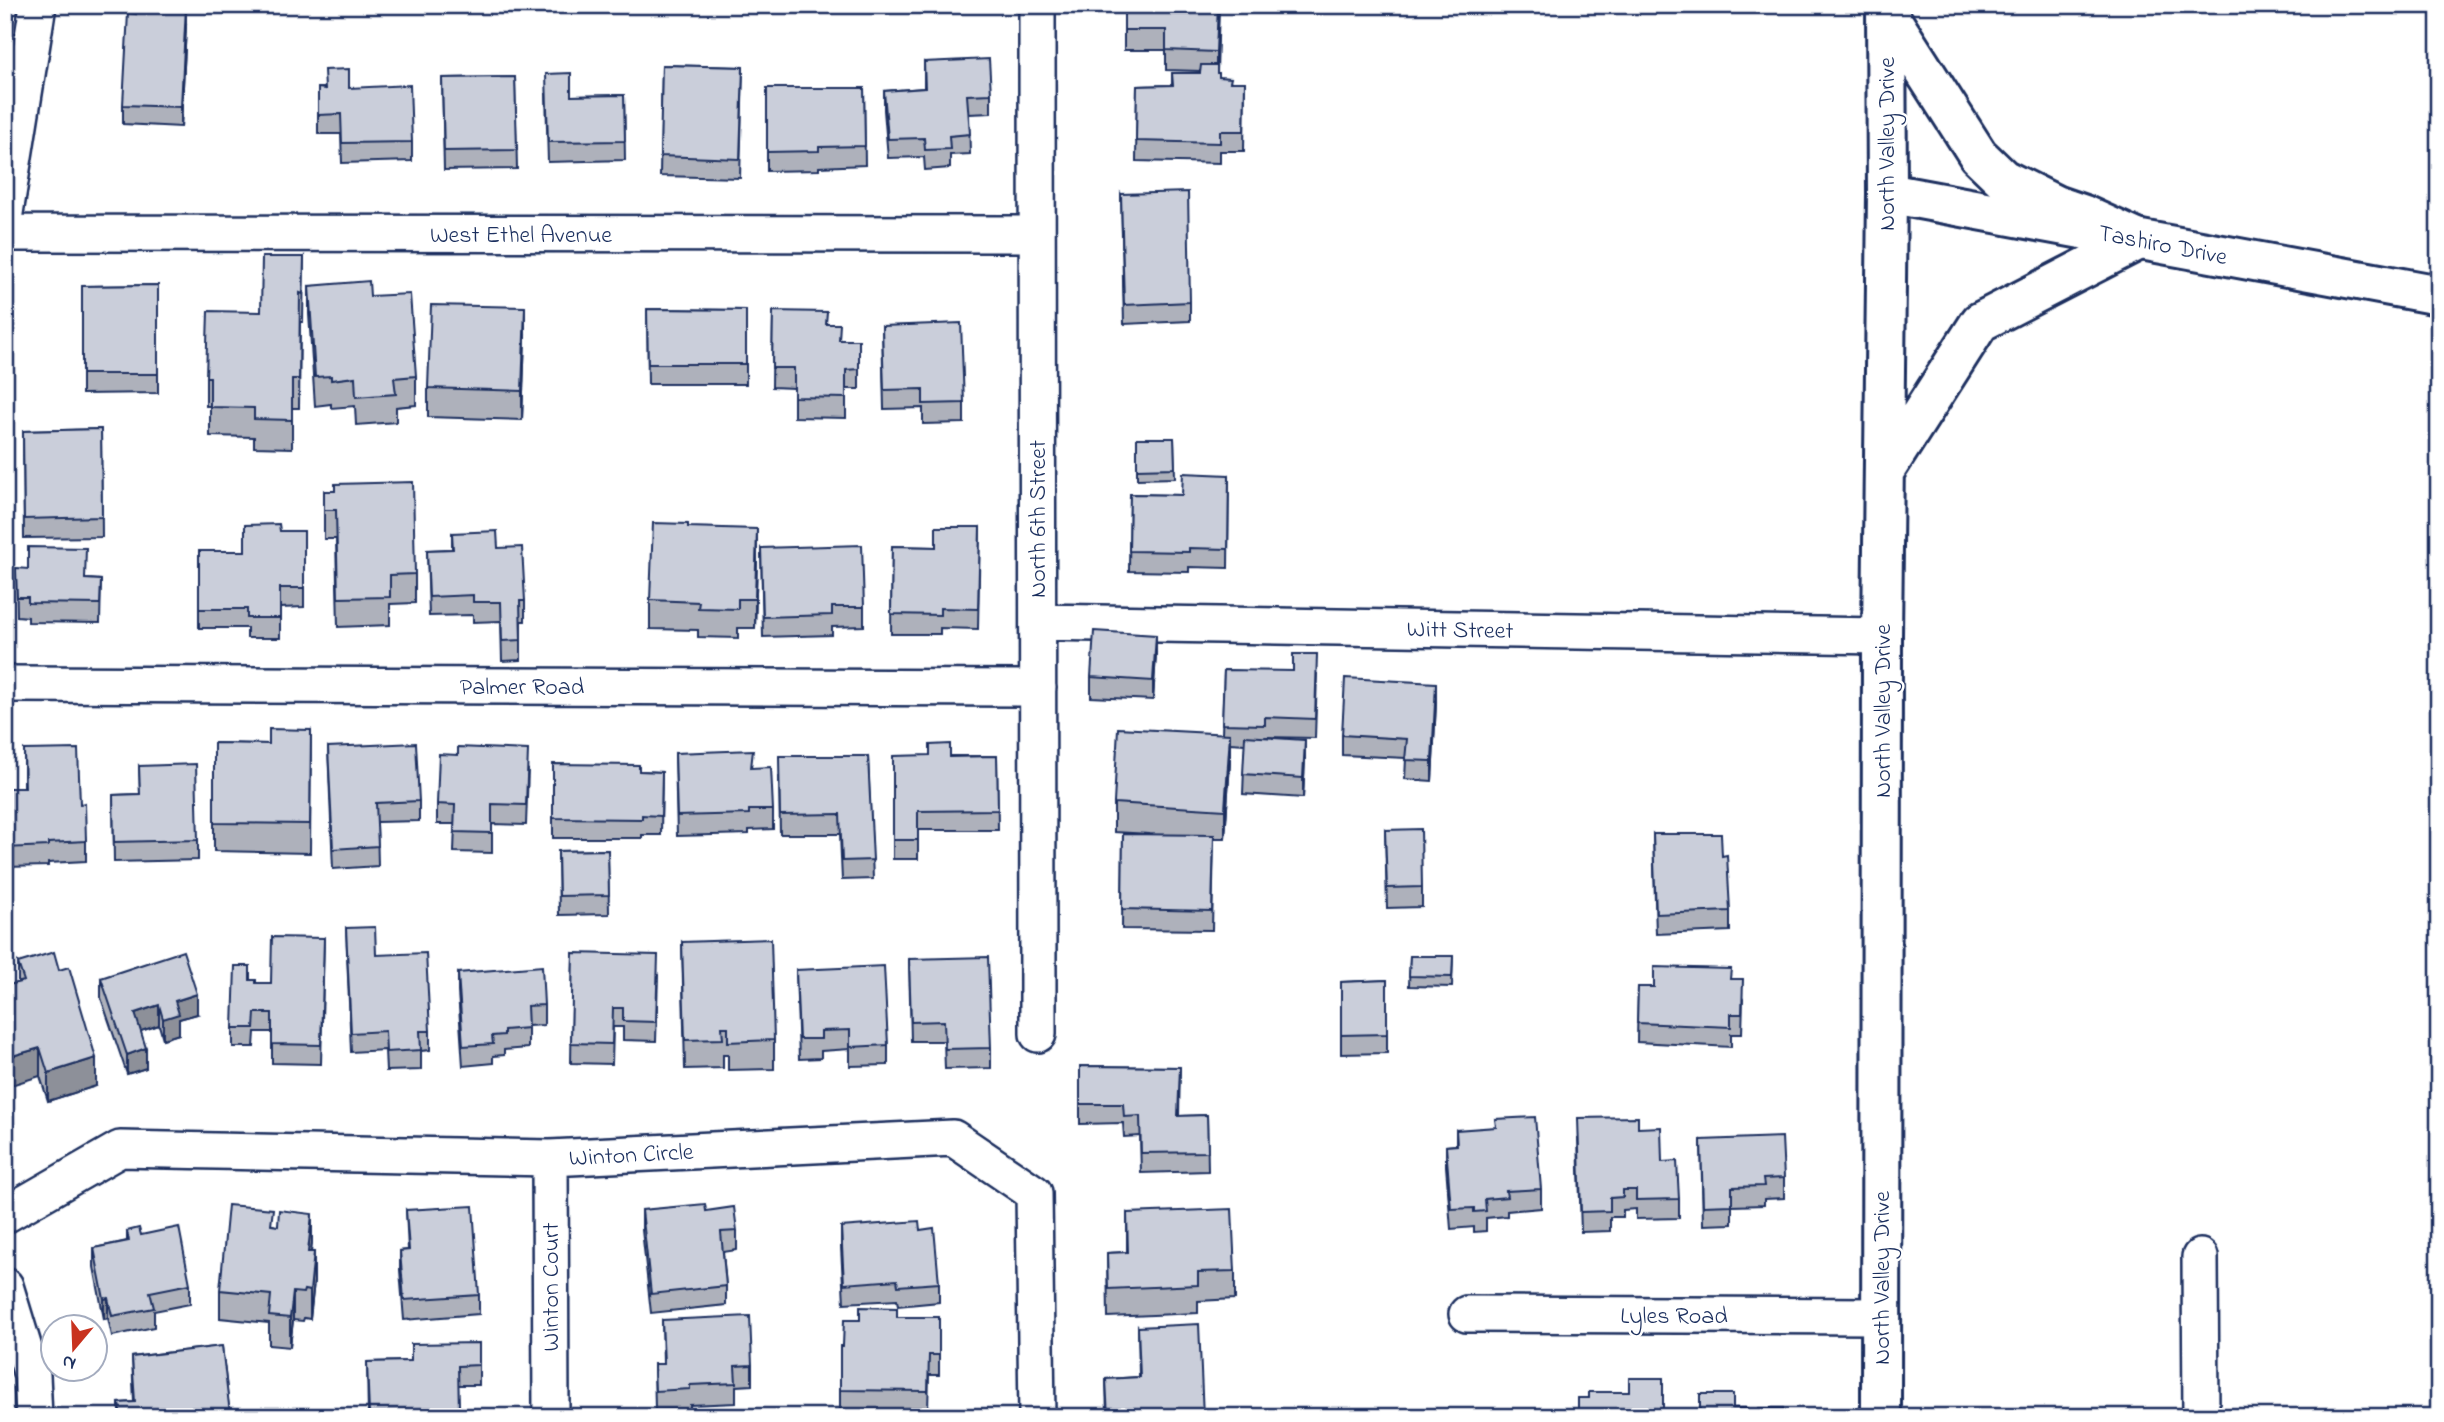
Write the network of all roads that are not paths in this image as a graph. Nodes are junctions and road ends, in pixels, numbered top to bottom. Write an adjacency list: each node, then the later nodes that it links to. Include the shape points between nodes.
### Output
1 (38, 5): 5 (street)
2 (1037, 5): 7 (street, North 6th Street)
3 (1886, 8): 4 (main road, North Valley Drive); 8 (main road, via 1978,155 2003,179)
4 (1887, 193): 8 (main road, Tashiro Drive); 10 (main road, North Valley Drive)
5 (5, 213)
6 (5, 233): 7 (street, West Ethel Avenue)
7 (1036, 234): 11 (street, North 6th Street)
8 (2139, 240): 9 (main road, Tashiro Drive); 10 (main road, via 1980,322)
9 (2439, 295)
10 (1884, 472): 12 (main road, North Valley Drive)
11 (1038, 622): 12 (street, Witt Street); 14 (street, North 6th Street)
12 (1882, 636): 21 (main road, North Valley Drive)
13 (5, 684): 14 (street, Palmer Road)
14 (1038, 688): 15 (street, North 6th Street)
15 (1038, 1034)
16 (550, 1157): 17 (street, Winton Circle, via 120,1149); 23 (street, Winton Court); 24 (street, Winton Circle, via 953,1138 1034,1193)
17 (5, 1215)
18 (2200, 1257): 26 (street)
19 (5, 1286): 22 (street, via 32,1375)
20 (1467, 1314): 21 (street, Lyles Road)
21 (1881, 1315): 25 (main road, North Valley Drive)
22 (34, 1417)
23 (551, 1417)
24 (1037, 1417)
25 (1881, 1417)
26 (2201, 1417)

